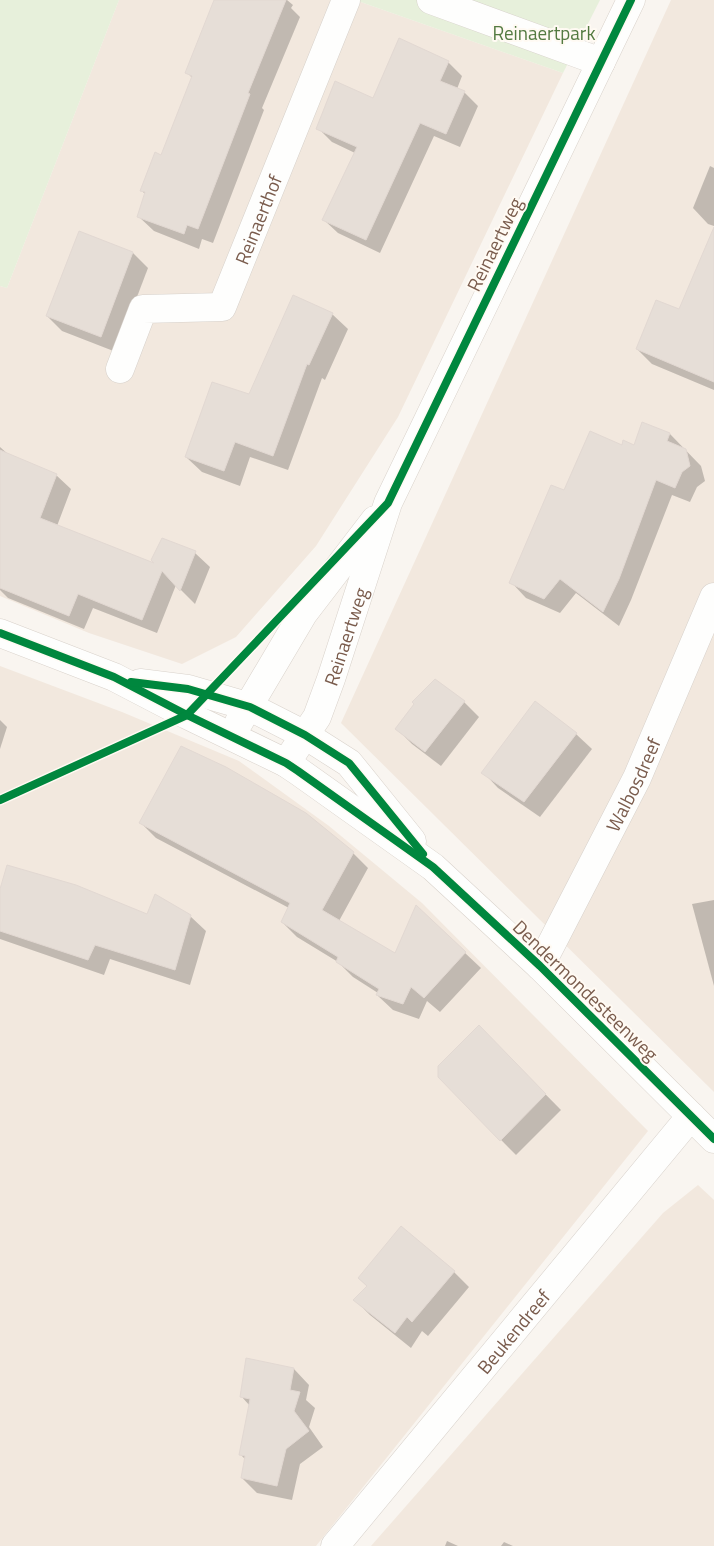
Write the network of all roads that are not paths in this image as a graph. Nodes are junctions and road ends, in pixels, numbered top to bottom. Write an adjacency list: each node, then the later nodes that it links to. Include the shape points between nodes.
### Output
1 (346, 0): 5 (main road, Reinaerthof, via 222,307 143,310)
2 (432, 0): 4 (main road)
3 (631, 0): 4 (main road, Reinaertweg)
4 (600, 62): 6 (main road, Reinaertweg)
5 (120, 369)
6 (388, 503): 11 (main road, Reinaertweg, via 303,614); 12 (main road, Reinaertweg, via 317,717)
7 (714, 597): 9 (main road, Walbosdreef)
8 (0, 633): 10 (main road, Dendermondesteenweg)
9 (703, 654): 16 (main road, Walbosdreef)
10 (124, 681): 11 (main road, Dendermondesteenweg, via 188,689); 13 (main road, Dendermondesteenweg)
11 (250, 707): 12 (main road, Dendermondesteenweg); 13 (main road, Reinaertweg)
12 (305, 734): 14 (main road, Reinaertweg); 15 (main road, Dendermondesteenweg, via 349,763)
13 (230, 735): 14 (main road, Dendermondesteenweg)
14 (286, 763): 15 (main road, Dendermondesteenweg)
15 (433, 867): 16 (main road, Dendermondesteenweg)
16 (540, 966): 17 (main road, Dendermondesteenweg)
17 (691, 1116): 18 (main road, Dendermondesteenweg); 19 (main road, Beukendreef)
18 (714, 1139)
19 (335, 1546)

